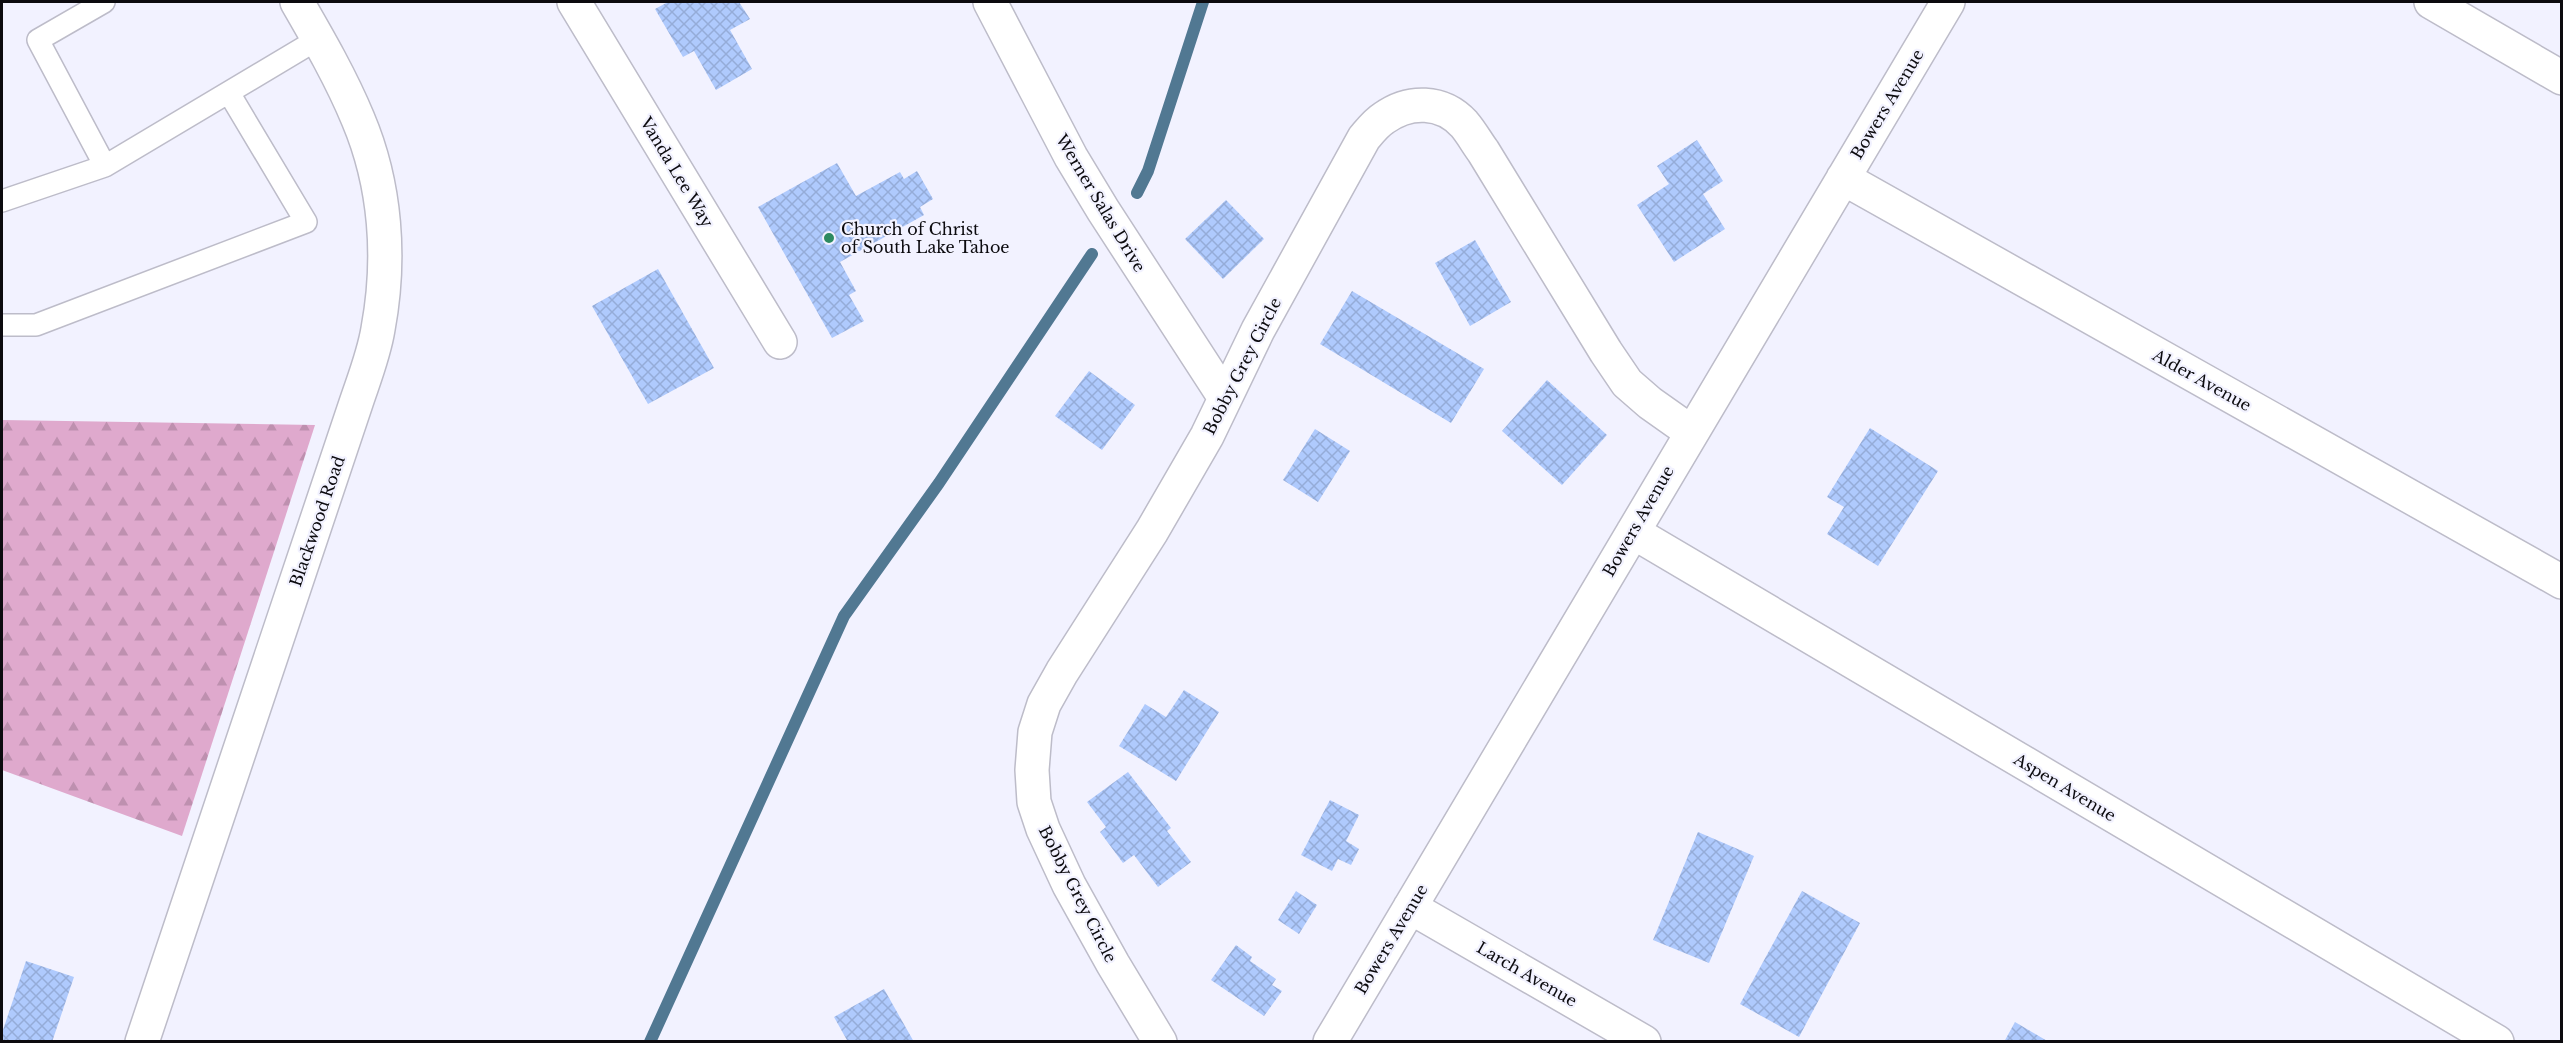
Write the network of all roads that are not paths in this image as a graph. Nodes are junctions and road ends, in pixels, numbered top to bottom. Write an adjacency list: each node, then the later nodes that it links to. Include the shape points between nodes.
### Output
1 (104, 2): 10 (lane, via 38,40)
2 (297, 2): 7 (street, Blackwood Road)
3 (574, 2): 14 (street, Vanda Lee Way)
4 (990, 2): 15 (street, Werner Salas Drive, via 1102,210)
5 (2432, 2): 8 (street)
6 (1941, 5): 11 (street, Bowers Avenue)
7 (318, 39): 9 (lane); 20 (street, Blackwood Road, via 359,121 385,221 386,276 378,331)
8 (2562, 78)
9 (229, 93): 10 (lane); 13 (lane, via 306,222 36,325)
10 (105, 166): 12 (lane)
11 (1843, 178): 16 (street, Bowers Avenue); 18 (street, Alder Avenue)
12 (2, 201)
13 (2, 325)
14 (780, 342)
15 (1225, 398): 16 (street, Bobby Grey Circle, via 1364,138 1382,119 1401,108 1422,104 1446,110 1464,124 1627,383); 21 (street, Bobby Grey Circle, via 1152,531 1062,672 1044,704 1035,732 1034,802 1043,829 1069,885)
16 (1691, 432): 17 (street, Bowers Avenue)
17 (1633, 532): 19 (street, Bowers Avenue); 24 (street, Aspen Avenue)
18 (2562, 582)
19 (1410, 907): 22 (street, Bowers Avenue); 23 (street, Larch Avenue)
20 (142, 1041)
21 (1160, 1041)
22 (1330, 1041)
23 (1644, 1041)
24 (2497, 1041)

